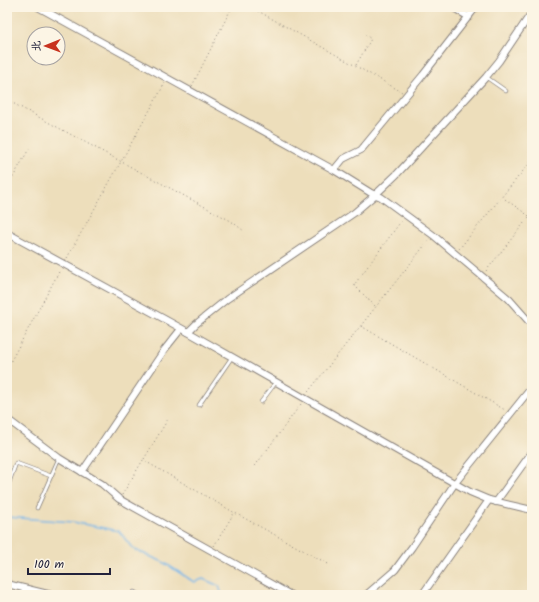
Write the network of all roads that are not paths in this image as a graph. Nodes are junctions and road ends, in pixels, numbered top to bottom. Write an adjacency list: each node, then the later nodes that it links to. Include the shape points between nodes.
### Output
1 (38, 7): 8 (street)
2 (452, 7): 5 (street)
3 (476, 7): 5 (street)
4 (532, 12): 6 (street)
5 (469, 17): 8 (street, via 361,150 347,156)
6 (486, 77): 7 (lane); 9 (street)
7 (506, 90)
8 (337, 171): 9 (street)
9 (376, 195): 11 (street, via 455,253 509,299); 13 (street, via 354,213 227,299)
10 (7, 233): 12 (street)
11 (532, 325)
12 (181, 329): 13 (street); 22 (street)
13 (188, 332): 14 (street)
14 (232, 357): 15 (street); 18 (lane)
15 (276, 382): 17 (lane); 24 (street)
16 (532, 387): 24 (street)
17 (261, 402)
18 (199, 405)
19 (7, 419): 21 (street)
20 (532, 452): 27 (street)
21 (59, 458): 22 (street); 23 (lane)
22 (82, 472): 34 (street, via 102,484 119,499)
23 (51, 476): 25 (lane, via 16,463); 28 (lane)
24 (456, 484): 26 (street); 35 (street, via 395,570)
25 (7, 488)
26 (489, 500): 27 (street); 36 (street)
27 (496, 502): 29 (street)
28 (37, 508)
29 (532, 510)
30 (7, 584): 31 (street)
31 (52, 595)
32 (132, 595): 33 (lane, via 134,592)
33 (139, 595)
34 (291, 595)
35 (366, 595)
36 (422, 595)

